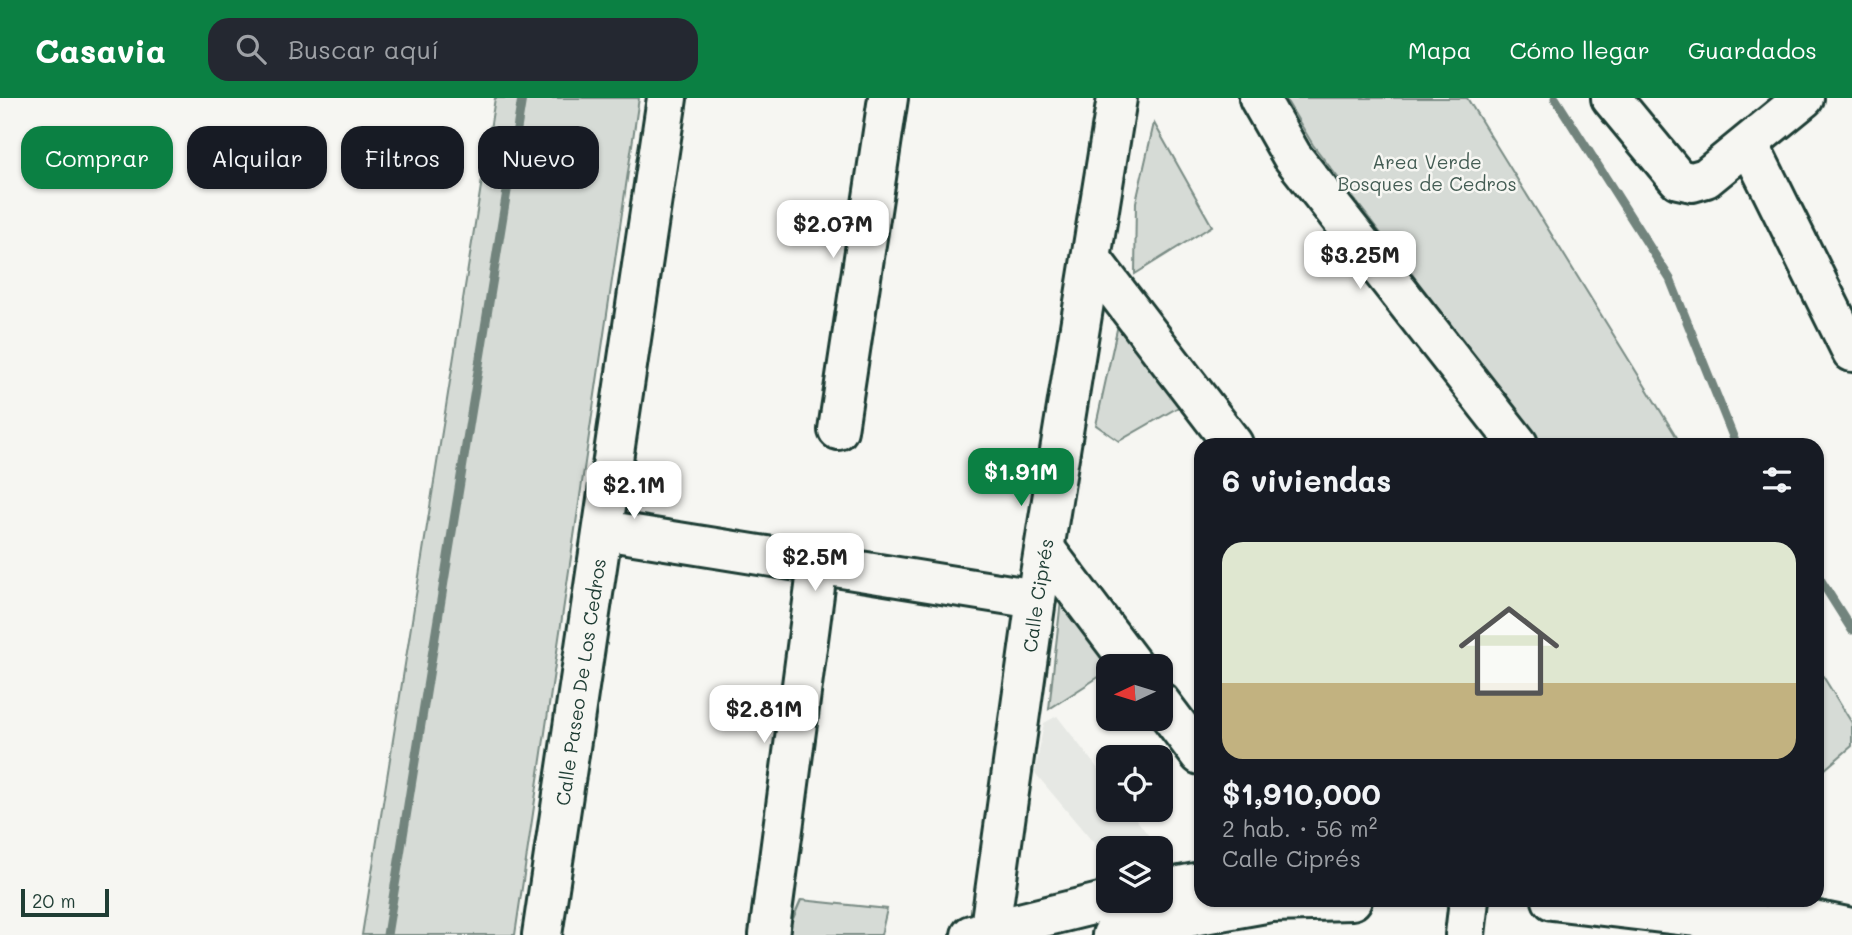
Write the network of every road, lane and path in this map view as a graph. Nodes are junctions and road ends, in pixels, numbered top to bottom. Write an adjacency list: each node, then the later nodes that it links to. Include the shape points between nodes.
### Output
1 (667, 98): 13 (street, Calle Paseo De Los Cedros)
2 (888, 98): 10 (street)
3 (1117, 98): 8 (street, Calle Ciprés)
4 (1259, 98): 12 (street, via 1292,156)
5 (1611, 98): 7 (street, via 1678,179 1706,178)
6 (1804, 98): 7 (street)
7 (1749, 144): 9 (street)
8 (1093, 261): 11 (street); 14 (street, Calle Ciprés)
9 (1852, 352)
10 (838, 430)
11 (1228, 438)
12 (1513, 438)
13 (603, 530): 15 (street); 29 (street, Calle Paseo De Los Cedros)
14 (1045, 549): 16 (street, Calle Ciprés); 17 (street)
15 (818, 564): 16 (street); 30 (street)
16 (1036, 599): 28 (street, Calle Ciprés)
17 (1124, 654)
18 (1173, 719): 19 (street)
19 (1194, 747)
20 (1194, 883): 21 (street)
21 (1173, 887)
22 (1096, 904): 28 (street)
23 (1321, 907): 26 (street)
24 (1468, 907): 32 (street)
25 (1636, 907): 27 (street)
26 (1269, 919): 31 (street, via 1198,915)
27 (1804, 921)
28 (981, 932)
29 (542, 935)
30 (769, 935)
31 (1112, 935)
32 (1465, 935)

